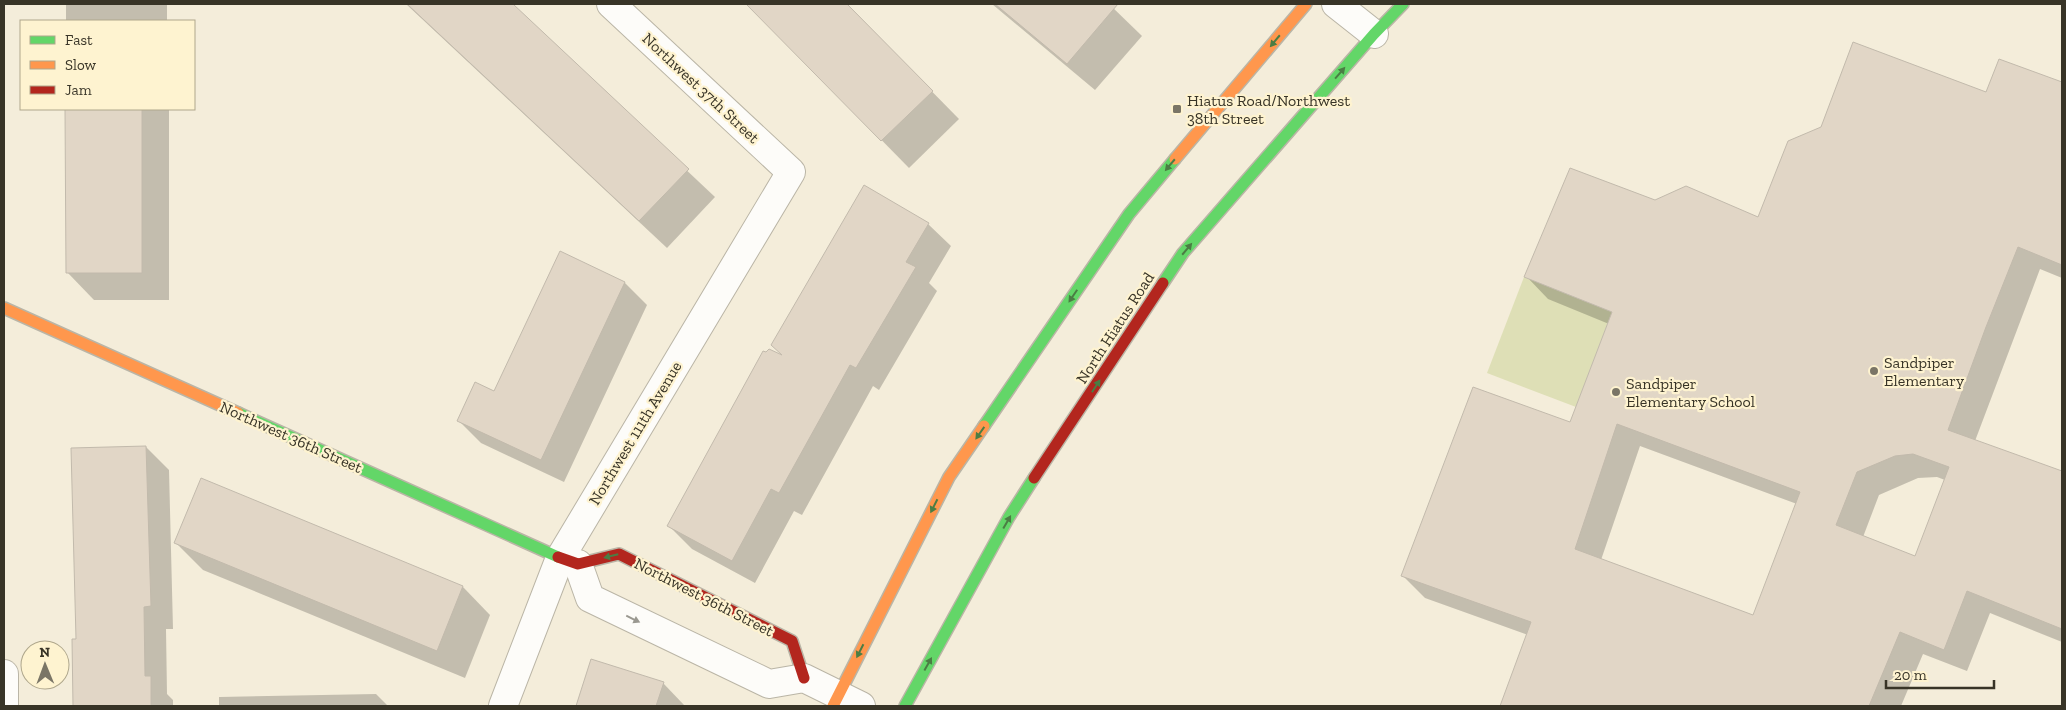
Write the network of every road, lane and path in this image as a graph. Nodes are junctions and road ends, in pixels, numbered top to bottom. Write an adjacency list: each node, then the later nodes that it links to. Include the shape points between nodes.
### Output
1 (611, 4): 6 (street, Northwest 37th Street)
2 (1306, 4): 11 (main road, one-way to 11, via 1129,214 954,470)
3 (1336, 4): 5 (street)
4 (1403, 4): 5 (main road, North Hiatus Road)
5 (1374, 34): 14 (main road, North Hiatus Road, one-way to 5, via 1009,517 1183,254)
6 (790, 172): 8 (street, Northwest 111th Avenue)
7 (4, 308): 8 (main road, Northwest 36th Street)
8 (569, 561): 10 (street, one-way to 10, via 590,598 769,684); 10 (main road, Northwest 36th Street, one-way to 8, via 792,640 619,554); 13 (street, Northwest 111th Avenue)
9 (4, 674): 12 (street)
10 (804, 678): 11 (street)
11 (844, 703)
12 (4, 706)
13 (503, 706)
14 (905, 706)

